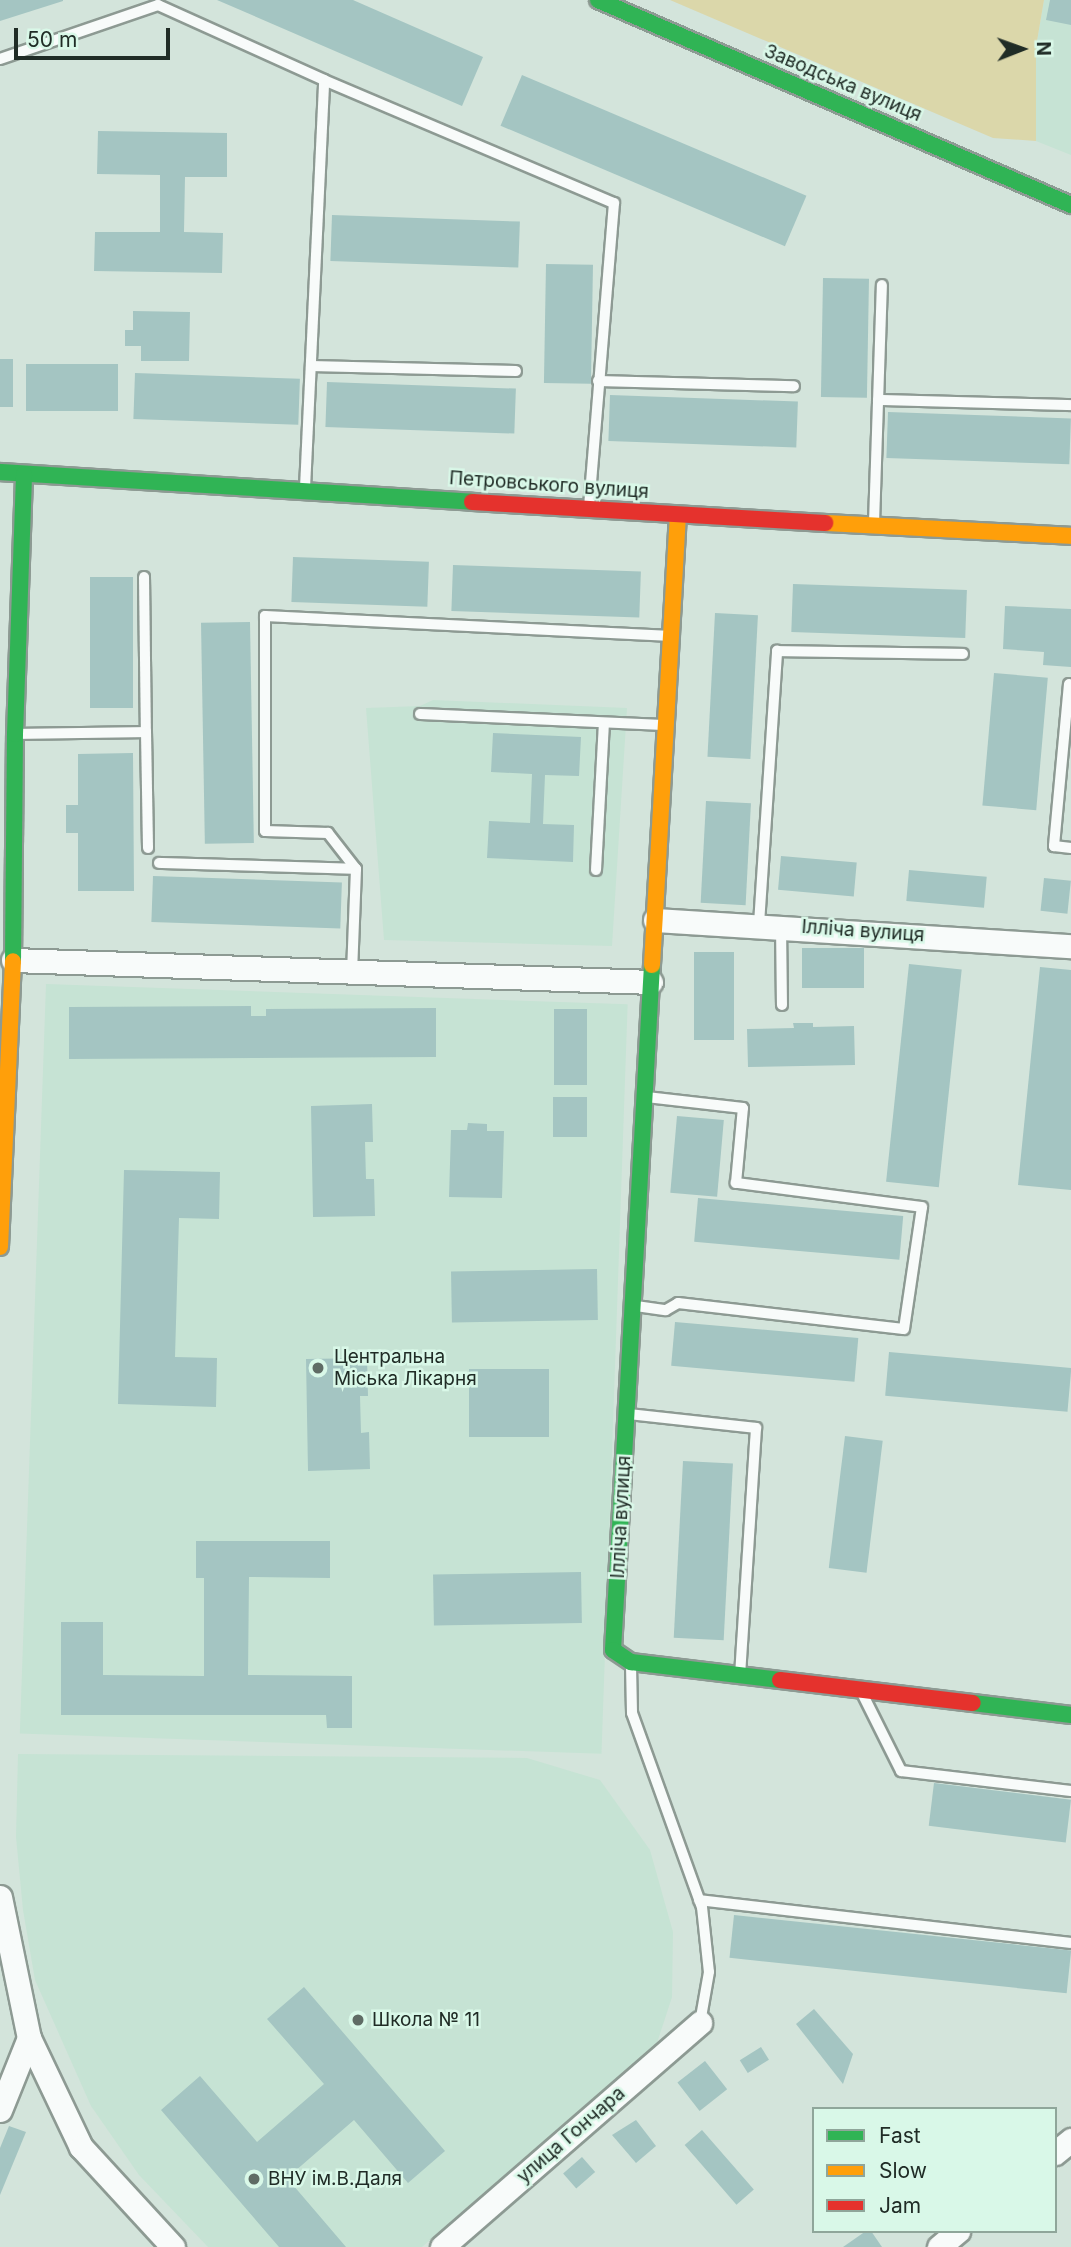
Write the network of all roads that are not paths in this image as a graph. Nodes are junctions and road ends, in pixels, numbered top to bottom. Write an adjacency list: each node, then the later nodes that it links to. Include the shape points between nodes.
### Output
1 (598, 0): 4 (street, Заводська вулиця)
2 (0, 59): 3 (lane, via 158,5)
3 (324, 80): 6 (lane); 8 (lane, via 614,203)
4 (1071, 205)
5 (882, 285): 10 (lane)
6 (311, 366): 7 (lane); 14 (lane)
7 (516, 371)
8 (598, 381): 9 (lane); 15 (lane)
9 (794, 386)
10 (878, 400): 11 (lane); 17 (lane)
11 (1071, 405)
12 (0, 472): 13 (street, Петровського вулиця)
13 (24, 474): 14 (street, Петровського вулиця); 27 (street)
14 (305, 491): 15 (street, Петровського вулиця)
15 (589, 507): 16 (street, Петровського вулиця)
16 (678, 515): 17 (street, Петровського вулиця); 20 (street, Ілліча вулиця)
17 (874, 526): 18 (street, Петровського вулиця)
18 (1071, 536)
19 (144, 577): 26 (lane)
20 (672, 636): 25 (street, Ілліча вулиця); 31 (lane, via 265,616 265,831 328,833)
21 (963, 654): 34 (lane, via 777,651)
22 (1069, 684): 29 (lane, via 1054,846)
23 (419, 714): 24 (lane)
24 (604, 723): 25 (lane); 32 (lane)
25 (666, 726): 33 (street, Ілліча вулиця)
26 (146, 732): 27 (lane); 28 (lane)
27 (8, 734): 36 (street)
28 (148, 848)
29 (1071, 848)
30 (159, 863): 31 (lane)
31 (356, 869): 37 (lane)
32 (596, 870)
33 (655, 920): 34 (street, Ілліча вулиця); 38 (street, Ілліча вулиця)
34 (770, 925): 35 (street, Ілліча вулиця); 39 (lane)
35 (1071, 946)
36 (13, 960): 37 (street); 41 (street)
37 (352, 972): 38 (street)
38 (651, 982): 40 (street, Ілліча вулиця)
39 (782, 1006)
40 (644, 1097): 42 (street, Ілліча вулиця); 42 (lane, via 743,1108 736,1183 922,1207 904,1329 678,1303 666,1310)
41 (0, 1247)
42 (633, 1306): 43 (street, Ілліча вулиця)
43 (626, 1413): 44 (street, Ілліча вулиця, via 613,1650); 45 (lane, via 756,1428)
44 (631, 1662): 45 (street); 50 (lane, via 632,1713)
45 (740, 1674): 46 (street)
46 (860, 1689): 47 (street); 48 (lane, via 901,1771)
47 (1071, 1715)
48 (1071, 1791)
49 (0, 1897): 53 (street)
50 (699, 1900): 51 (lane); 52 (lane, via 709,1972)
51 (1071, 1943)
52 (699, 2023): 59 (street, улица Гончара)
53 (29, 2038): 54 (street); 58 (street, via 81,2147)
54 (0, 2110)
55 (1071, 2140): 56 (street)
56 (1057, 2151)
57 (956, 2233): 60 (street)
58 (173, 2247)
59 (442, 2247)
60 (939, 2247)

